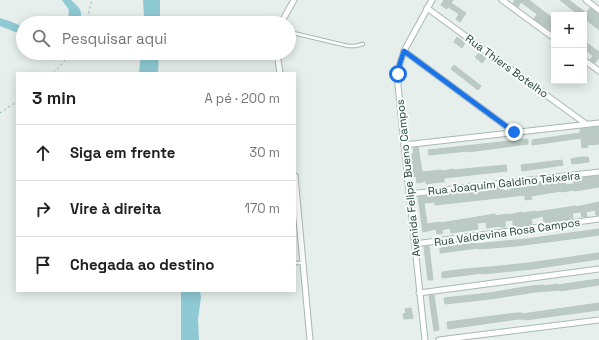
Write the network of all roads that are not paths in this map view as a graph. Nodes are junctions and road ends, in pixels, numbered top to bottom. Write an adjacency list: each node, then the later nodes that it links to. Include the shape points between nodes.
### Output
1 (294, 0): 7 (street)
2 (432, 0): 5 (street, Avenida Felipe Bueno Campos)
3 (502, 0): 9 (street)
4 (586, 0): 6 (street)
5 (427, 8): 11 (street, Avenida Felipe Bueno Campos); 17 (street, Rua Thiers Botelho)
6 (599, 10)
7 (285, 16)
8 (296, 34): 10 (lane, via 348,46)
9 (551, 36)
10 (363, 44)
11 (404, 51): 18 (street); 19 (street, Avenida Felipe Bueno Campos, via 398,85)
12 (278, 60): 15 (street)
13 (587, 62): 14 (street)
14 (599, 71)
15 (280, 72)
16 (599, 123): 17 (street)
17 (586, 124): 18 (street)
18 (514, 132): 19 (street)
19 (404, 145): 22 (street, Avenida Felipe Bueno Campos)
20 (599, 172): 22 (street, Rua Joaquim Galdino Teixeira)
21 (296, 187): 25 (street)
22 (409, 194): 24 (street, Avenida Felipe Bueno Campos)
23 (599, 219): 24 (street, Rua Valdevina Rosa Campos)
24 (415, 244): 28 (street, Avenida Felipe Bueno Campos)
25 (303, 262): 26 (lane); 30 (street)
26 (296, 263)
27 (599, 269): 28 (street)
28 (419, 293): 31 (street, Avenida Felipe Bueno Campos)
29 (599, 320): 32 (street)
30 (310, 340)
31 (425, 340)
32 (439, 340)

